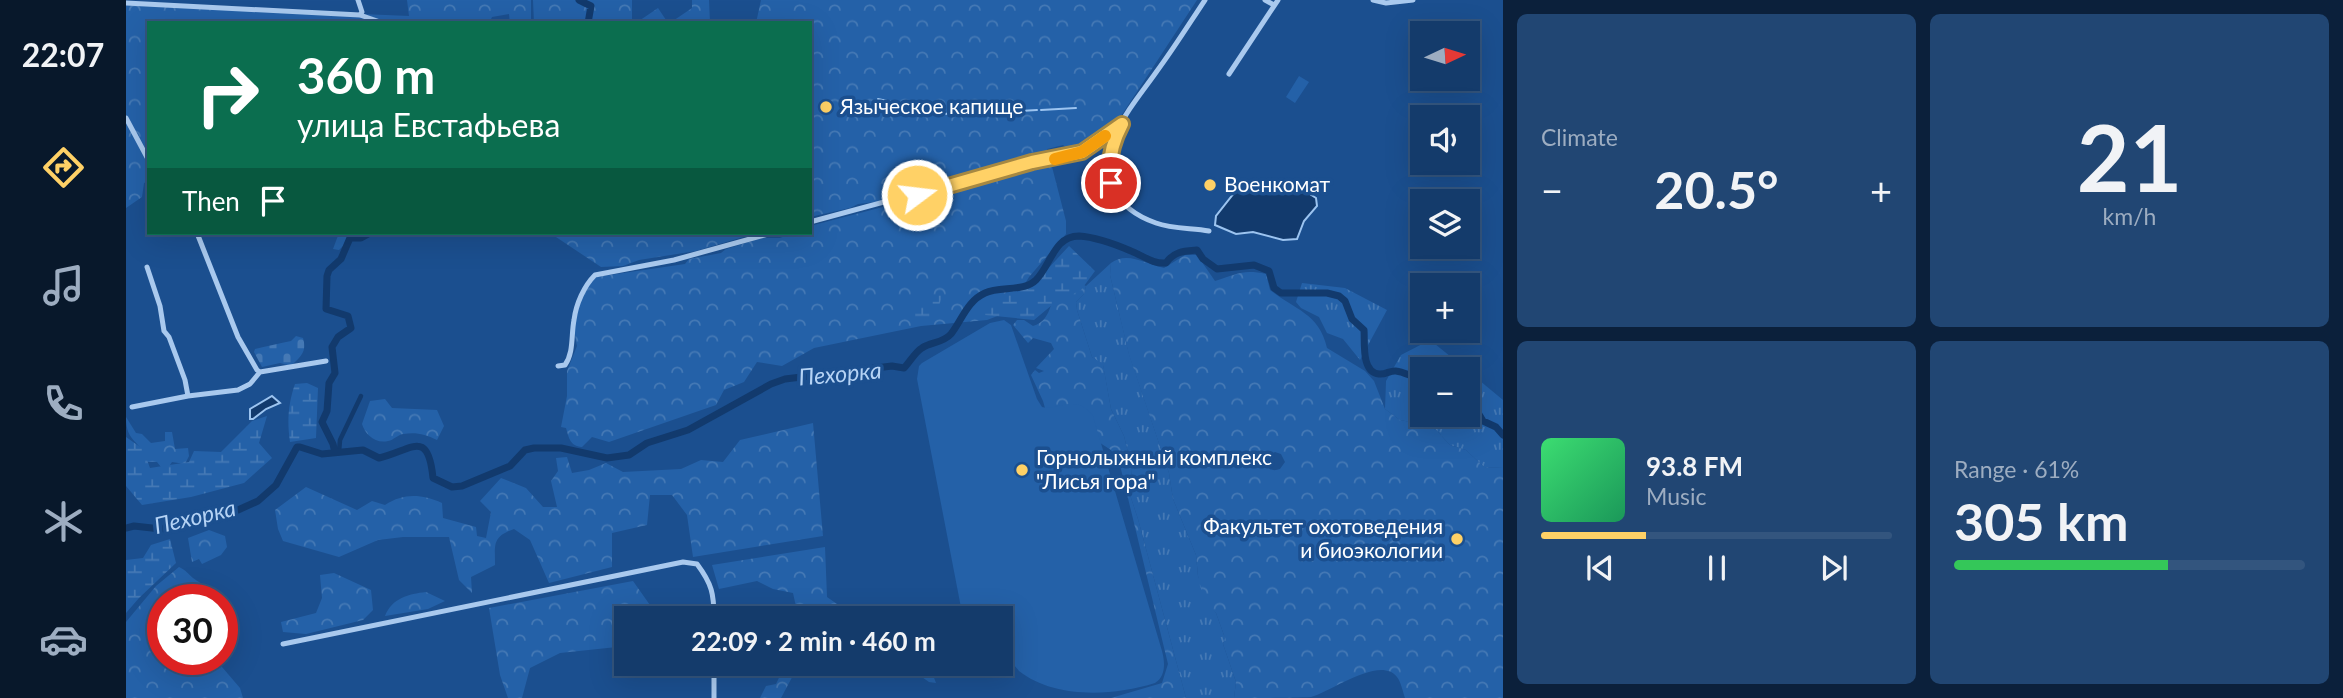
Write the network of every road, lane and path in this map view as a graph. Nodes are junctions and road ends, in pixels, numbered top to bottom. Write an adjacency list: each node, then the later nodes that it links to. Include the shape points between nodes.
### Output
1 (204, 0): 9 (street)
2 (358, 0): 10 (street)
3 (1205, 0): 14 (street)
4 (1265, 0): 8 (street)
5 (1373, 0): 6 (street)
6 (1413, 0)
7 (126, 3): 9 (street)
8 (1276, 3): 12 (street)
9 (207, 7): 10 (street)
10 (360, 15): 11 (street)
11 (377, 21)
12 (1229, 74)
13 (126, 118): 15 (street)
14 (1122, 124): 16 (street, via 1082,152); 17 (street, via 1110,155 1116,197 1156,223)
15 (147, 158)
16 (812, 221)
17 (1209, 231)
18 (198, 235): 23 (street, via 238,337)
19 (765, 235): 22 (street, via 696,255 595,275 576,309 569,359)
20 (147, 267): 24 (street)
21 (326, 361): 23 (street)
22 (558, 366)
23 (260, 372): 24 (street, via 237,390)
24 (188, 396): 25 (street)
25 (132, 407)
26 (714, 606): 27 (street, via 709,579 697,564 683,562)
27 (284, 644)
28 (714, 676): 29 (street)
29 (714, 698)

